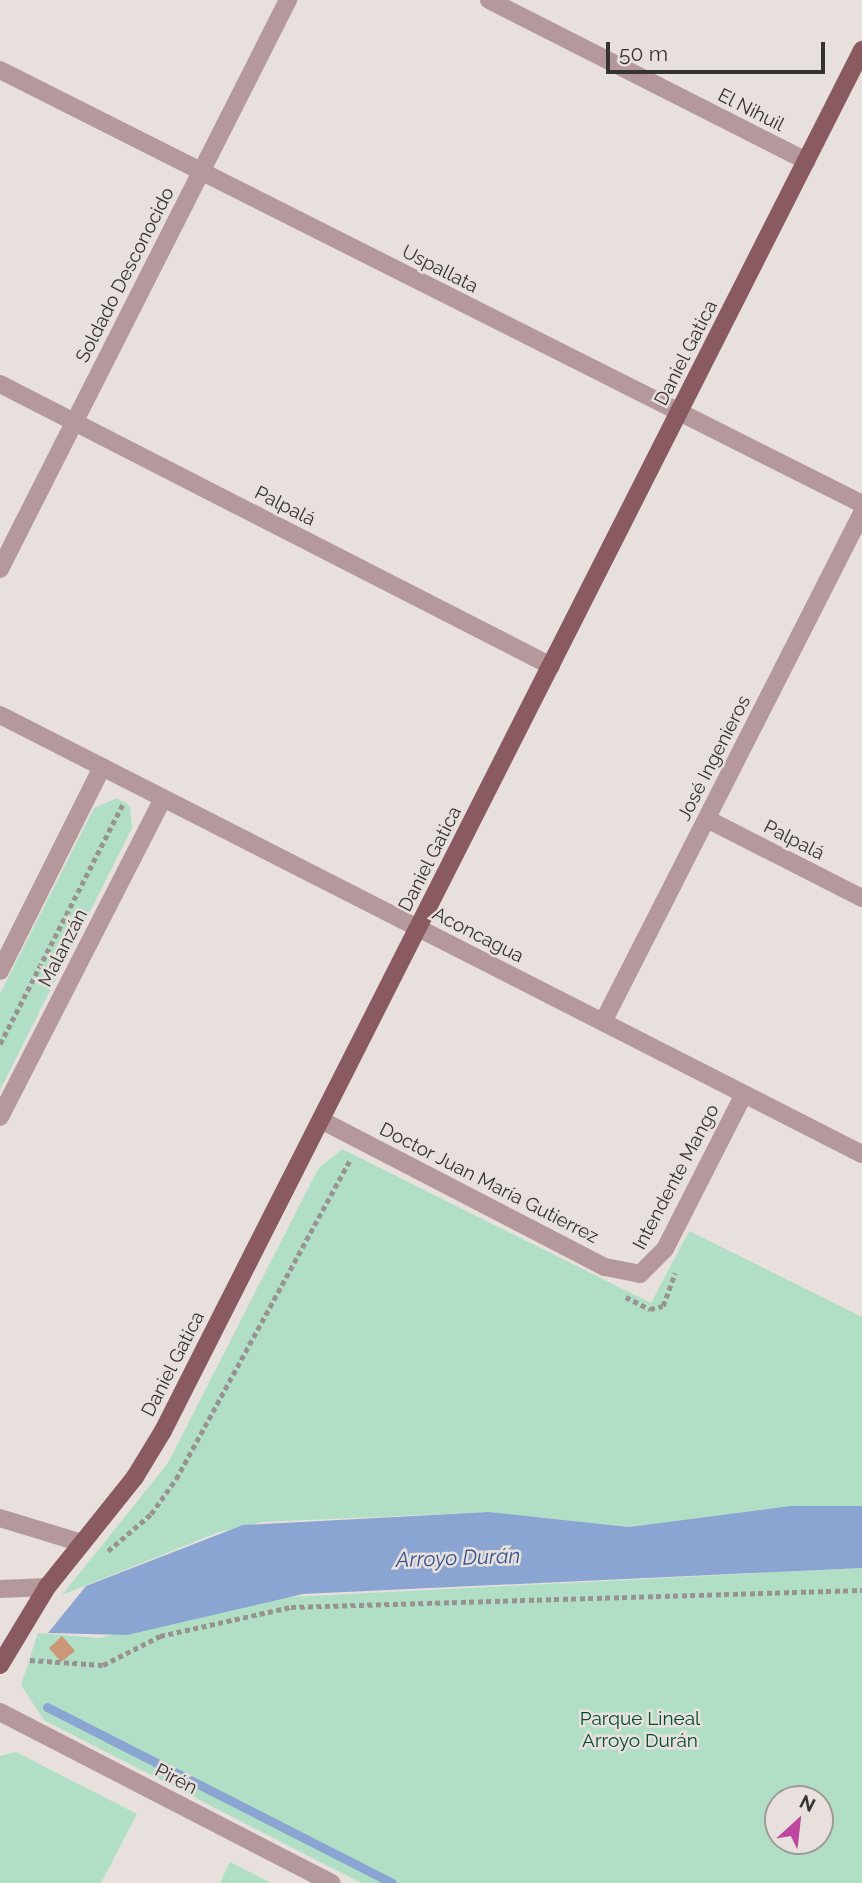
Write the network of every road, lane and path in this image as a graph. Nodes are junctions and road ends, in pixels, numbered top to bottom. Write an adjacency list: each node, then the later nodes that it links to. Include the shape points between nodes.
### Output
1 (288, 0): 6 (street, Soldado Desconocido)
2 (489, 0): 5 (street, El Nihuil)
3 (862, 50): 5 (main road, Daniel Gatica)
4 (0, 70): 6 (street, Uspallata)
5 (806, 161): 8 (main road, Daniel Gatica)
6 (201, 172): 8 (street, Uspallata); 9 (street, Soldado Desconocido)
7 (0, 384): 9 (street, Palpalá)
8 (679, 412): 10 (street, Uspallata); 13 (main road, Daniel Gatica)
9 (74, 422): 12 (street, Soldado Desconocido); 13 (street, Palpalá)
10 (862, 504)
11 (862, 513): 18 (street, José Ingenieros)
12 (0, 569)
13 (551, 666): 20 (main road, Daniel Gatica)
14 (0, 715): 15 (street, Aconcagua)
15 (102, 767): 16 (street, Aconcagua); 21 (street)
16 (163, 798): 20 (street, Aconcagua); 25 (street, Malanzán)
17 (124, 801): 23 (path)
18 (707, 819): 19 (street, Palpalá); 22 (street, José Ingenieros)
19 (862, 898)
20 (418, 929): 22 (street, Aconcagua); 26 (main road, Daniel Gatica)
21 (0, 971)
22 (603, 1022): 24 (street, Aconcagua)
23 (0, 1044)
24 (744, 1094): 27 (street, Aconcagua); 30 (street, Intendente Mango, via 665,1249)
25 (0, 1117)
26 (321, 1120): 30 (street, Doctor Juan María Gutierrez, via 605,1267); 33 (main road, Daniel Gatica, via 163,1431)
27 (862, 1154)
28 (361, 1160): 34 (path, via 348,1161 338,1171 176,1479 151,1514)
29 (679, 1265): 31 (path, via 663,1306 650,1309)
30 (640, 1274)
31 (613, 1290)
32 (0, 1518): 33 (street)
33 (82, 1542): 35 (main road, Daniel Gatica)
34 (100, 1557)
35 (47, 1587): 36 (street); 38 (main road, Daniel Gatica)
36 (0, 1589)
37 (862, 1590): 38 (path, via 291,1607 160,1636 103,1665)
38 (2, 1661)
39 (0, 1712): 40 (street, Pirén)
40 (332, 1883)

